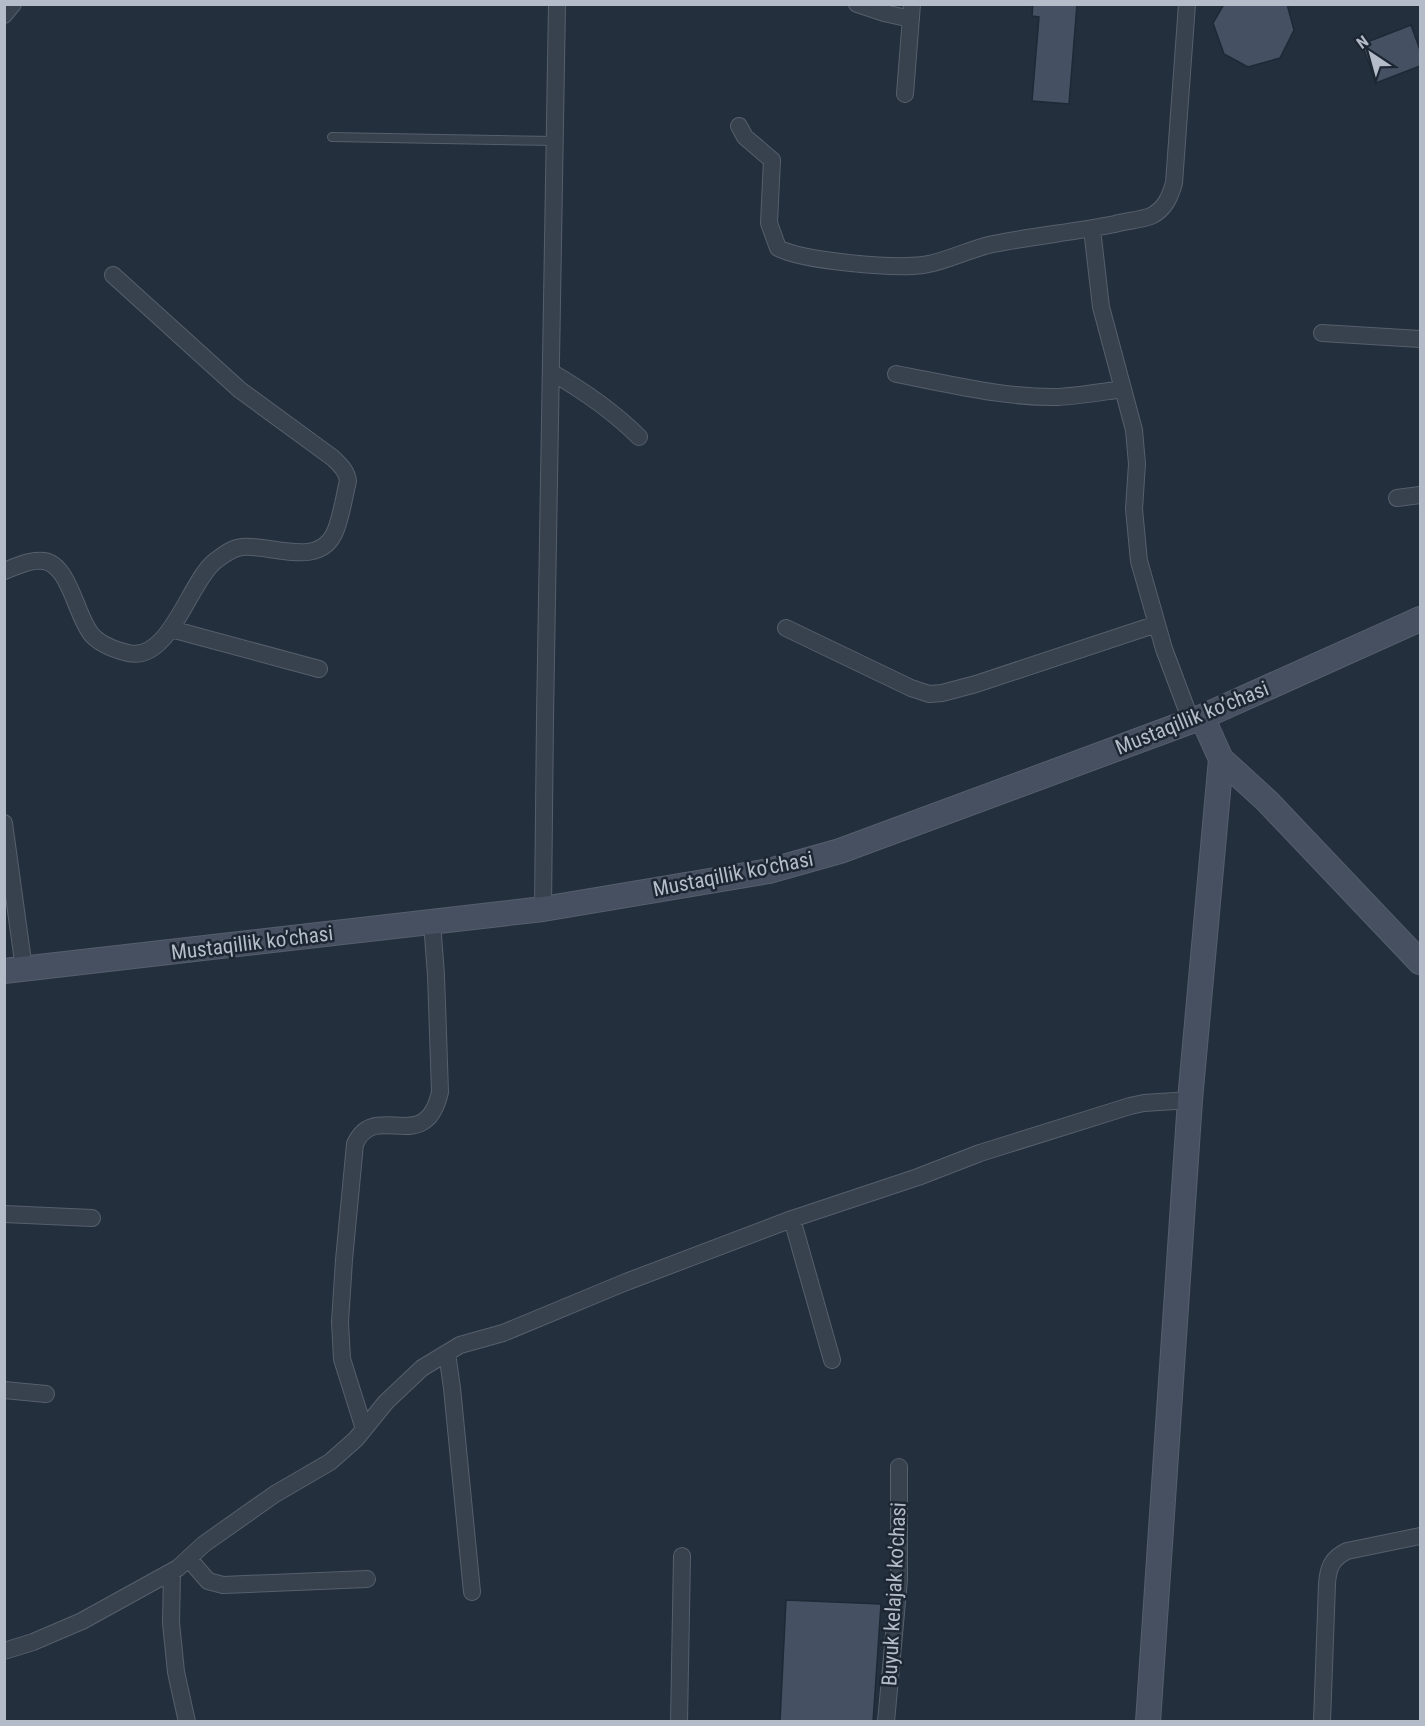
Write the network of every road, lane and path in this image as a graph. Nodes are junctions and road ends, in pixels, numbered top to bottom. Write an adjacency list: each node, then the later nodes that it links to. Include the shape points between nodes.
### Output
1 (13, 4): 6 (street)
2 (557, 4): 10 (street)
3 (857, 4): 5 (street, via 884,13)
4 (1187, 4): 11 (street, via 1177,154 1168,200 1150,216)
5 (912, 11): 7 (street)
6 (4, 15)
7 (904, 94)
8 (739, 126): 11 (street, via 745,137 772,160 770,224 778,248 788,253 891,266 924,265 991,245)
9 (332, 137): 10 (lane)
10 (555, 141): 15 (street)
11 (1092, 229): 17 (street, via 1101,307)
12 (113, 275): 25 (street, via 240,390 333,458 347,474 334,534 325,546 317,552 239,547 226,553 198,582)
13 (1322, 333): 14 (street)
14 (1420, 339)
15 (551, 372): 18 (street, via 591,395); 30 (street)
16 (896, 374): 17 (street, via 1024,395 1057,397)
17 (1123, 389): 23 (street, via 1134,430 1134,509 1139,561)
18 (639, 437)
19 (1420, 495): 20 (street)
20 (1397, 498)
21 (4, 571): 25 (street, via 35,561 56,566 85,625 104,645 115,649 142,654 156,646)
22 (1420, 619): 27 (main road, Mustaqillik ko’chasi)
23 (1157, 624): 24 (street, via 976,684 929,694); 27 (street, via 1164,649)
24 (786, 628)
25 (171, 629): 26 (street)
26 (319, 669)
27 (1196, 719): 28 (main road); 30 (main road, Mustaqillik ko’chasi, via 840,851 769,871)
28 (1221, 759): 32 (main road, via 1267,801); 34 (main road)
29 (4, 823): 33 (street)
30 (543, 909): 31 (main road, Mustaqillik ko’chasi)
31 (432, 922): 33 (main road, Mustaqillik ko’chasi); 42 (street, via 440,1092 436,1108 418,1125 364,1129 355,1144 340,1322 342,1359)
32 (1420, 962)
33 (14, 970)
34 (1190, 1100): 37 (street, via 1130,1106); 54 (main road)
35 (4, 1214): 36 (street)
36 (92, 1218)
37 (792, 1219): 38 (street); 39 (street)
38 (447, 1353): 42 (street, via 422,1368); 49 (street)
39 (832, 1360)
40 (4, 1390): 41 (street)
41 (45, 1394)
42 (364, 1429): 46 (street, via 330,1462 275,1494)
43 (899, 1467): 53 (street, Buyuk kelajak ko'chasi, via 899,1580)
44 (1420, 1536): 55 (street, via 1347,1551 1330,1565)
45 (682, 1556): 52 (street)
46 (189, 1559): 47 (street); 48 (street, via 208,1581 224,1585)
47 (172, 1572): 50 (street, via 82,1621); 51 (street, via 171,1623)
48 (367, 1579)
49 (472, 1592)
50 (4, 1651)
51 (187, 1722)
52 (679, 1722)
53 (886, 1722)
54 (1148, 1722)
55 (1322, 1722)

